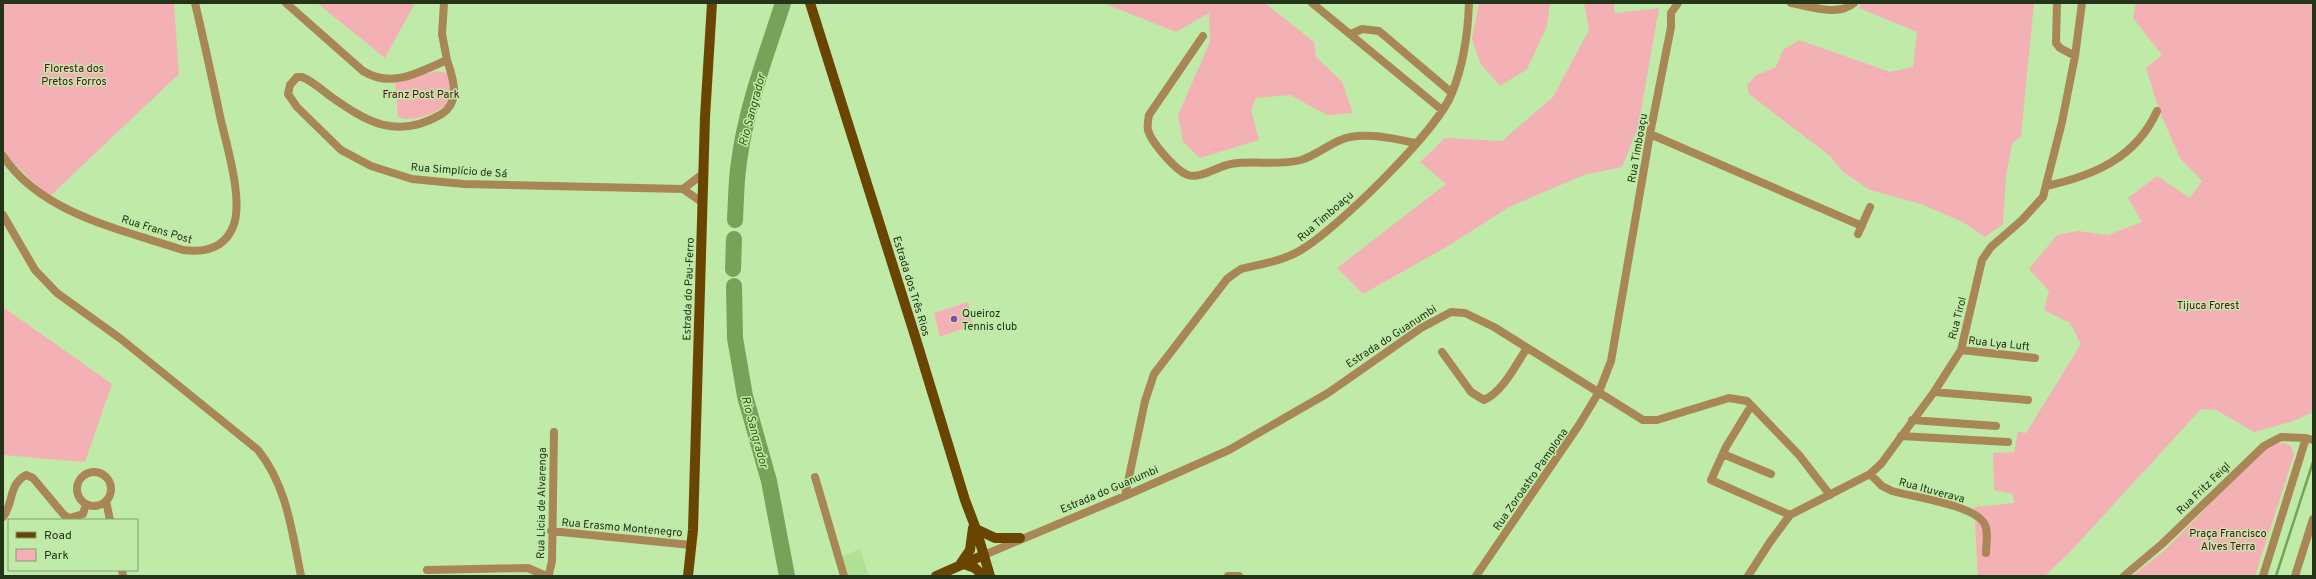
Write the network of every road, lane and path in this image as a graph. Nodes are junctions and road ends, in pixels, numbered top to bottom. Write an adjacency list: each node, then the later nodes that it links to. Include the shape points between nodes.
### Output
1 (195, 3): 22 (street, Rua Frans Post, via 234,181 234,222 230,232 212,250 183,250 59,206 24,182)
2 (286, 3): 16 (street, via 363,71 377,79 392,79)
3 (444, 3): 16 (street, via 442,34)
4 (712, 3): 23 (main road, Estrada do Pau-Ferro)
5 (810, 3): 57 (main road, Estrada dos Três Rios)
6 (1312, 3): 13 (street)
7 (1469, 3): 17 (street, Rua Timboaçu, via 1459,70)
8 (1678, 3): 20 (street, Rua Timboaçu, via 1671,13 1671,27)
9 (1791, 3): 10 (street, via 1832,10 1842,9)
10 (1854, 3)
11 (2057, 3): 15 (street, via 2056,43)
12 (2082, 3): 15 (street, Rua Tirol)
13 (1351, 34): 17 (street, via 1362,29 1379,31); 18 (street)
14 (1203, 36): 21 (street, via 1149,115 1148,132 1168,159 1187,174 1194,176 1233,164 1285,163 1300,160 1349,137 1383,136)
15 (2075, 56): 24 (street, Rua Tirol)
16 (447, 60): 25 (street, Rua Simplício de Sá, via 454,79 455,92 451,103 443,113 414,126 389,127 358,116 302,77 297,77 290,85 288,94 297,107 341,150 371,166 412,179 464,184)
17 (1452, 93): 18 (street, Rua Timboaçu)
18 (1442, 110): 21 (street, Rua Timboaçu)
19 (2157, 111): 24 (street, via 2144,136 2120,157 2092,172)
20 (1650, 134): 29 (street); 35 (street, Rua Timboaçu, via 1611,361)
21 (1416, 143): 50 (street, Rua Timboaçu, via 1318,239 1286,258 1241,269 1227,279 1154,374 1145,401)
22 (3, 156)
23 (704, 173): 25 (street); 26 (main road, Estrada do Pau-Ferro)
24 (2046, 186): 32 (street, Rua Tirol, via 2043,197 2036,206 1991,247 1982,260)
25 (683, 189): 26 (street)
26 (703, 203): 60 (main road, Estrada do Pau-Ferro)
27 (1870, 208): 29 (street)
28 (3, 215): 65 (street, via 34,270 57,293 121,339 258,450 275,473 281,489)
29 (1862, 226): 30 (street)
30 (1858, 234)
31 (1527, 348): 33 (street, via 1492,397 1484,400 1471,392); 35 (street, Estrada do Guanumbi); 50 (street, Estrada do Guanumbi, via 1494,327 1465,313 1450,312 1421,328 1298,411 1229,450)
32 (1961, 350): 34 (street, Rua Lya Luft); 36 (street, Rua Tirol)
33 (1442, 352)
34 (2036, 358)
35 (1599, 392): 38 (street, Estrada do Guanumbi, via 1643,420 1657,420 1729,398 1747,401); 73 (street, Rua Zoroastro Pamplona)
36 (1934, 392): 37 (street); 39 (street, Rua Tirol)
37 (2028, 400)
38 (1751, 406): 45 (street); 49 (street, Estrada do Guanumbi, via 1799,455)
39 (1912, 420): 40 (street); 42 (street, Rua Tirol)
40 (1996, 426)
41 (554, 432): 58 (street, Rua Licia de Alvarenga)
42 (1901, 436): 44 (street); 47 (street, Rua Tirol)
43 (2310, 439): 75 (street, Rua Fritz Feigl, via 2281,437 2264,446 2162,544); 76 (street)
44 (2008, 442)
45 (1723, 454): 46 (street); 53 (street, via 1711,480)
46 (1771, 474)
47 (1870, 474): 49 (street, Rua Tirol); 61 (street, Rua Ituverava, via 1882,486 1892,491 1960,508 1979,517 1985,524)
48 (815, 477): 67 (street)
49 (1830, 495): 53 (street, Rua Tirol)
50 (1125, 496): 59 (street, Estrada do Guanumbi)
51 (106, 501): 52 (street, via 97,505); 52 (street, via 111,491 110,481 102,474 92,472 82,476 78,486 79,496); 55 (street)
52 (86, 504): 54 (street, via 83,514 70,518 56,506 33,478 26,475 18,479 12,488)
53 (1790, 515): 74 (street, Rua Tirol)
54 (3, 517)
55 (110, 519)
56 (2313, 519): 77 (street)
57 (975, 525): 59 (main road, via 995,538); 62 (main road, Estrada dos Três Rios); 63 (main road, via 968,555)
58 (551, 531): 60 (street, Rua Erasmo Montenegro); 64 (street, Rua Licia de Alvarenga, via 552,560 549,574 541,574 528,568)
59 (1020, 538): 62 (street, Estrada do Guanumbi)
60 (691, 545): 66 (main road, Estrada do Pau-Ferro)
61 (1986, 553)
62 (984, 555): 63 (main road, Estrada do Guanumbi); 70 (main road, Estrada dos Três Rios)
63 (961, 563): 68 (main road, Estrada do Guanumbi); 69 (main road, via 975,568)
64 (427, 570)
65 (301, 576)
66 (688, 576)
67 (844, 576)
68 (936, 576)
69 (982, 576)
70 (990, 576)
71 (1228, 576): 72 (street)
72 (1238, 576)
73 (1476, 576)
74 (1748, 576)
75 (2124, 576)
76 (2263, 576)
77 (2295, 576)

